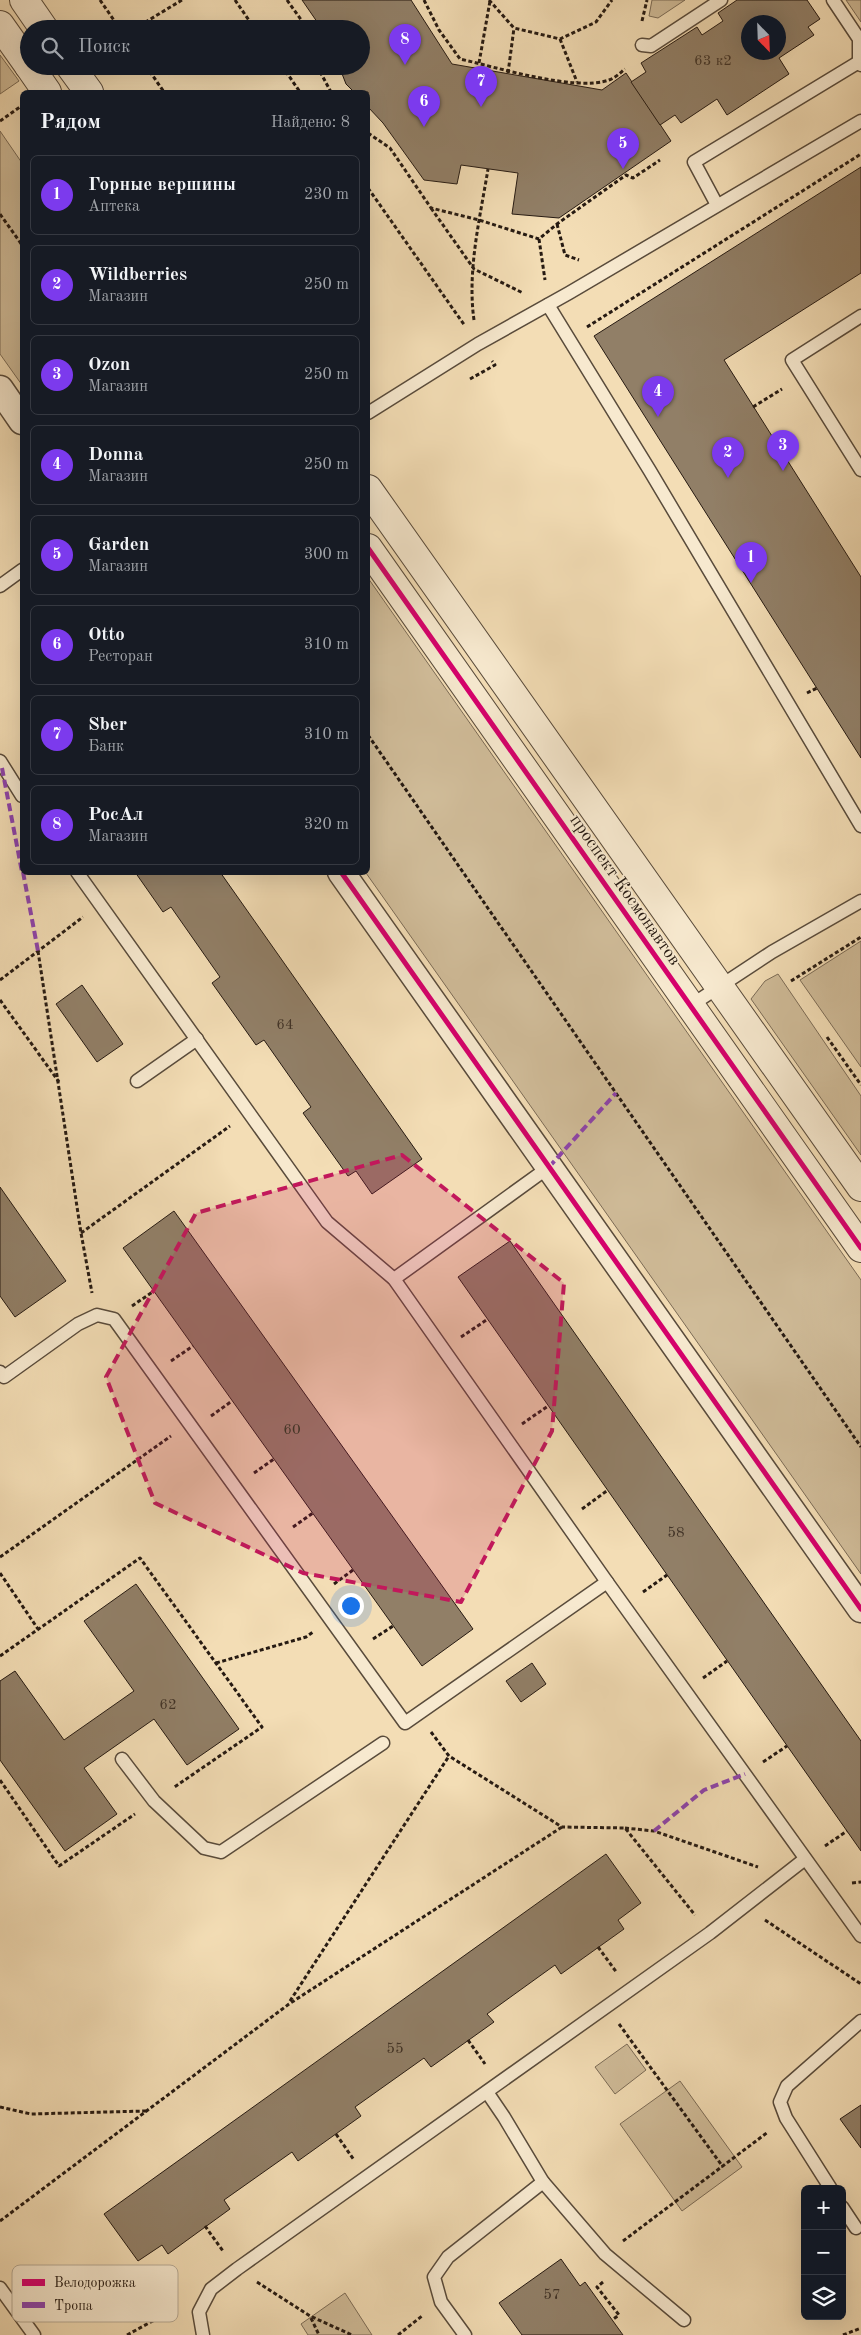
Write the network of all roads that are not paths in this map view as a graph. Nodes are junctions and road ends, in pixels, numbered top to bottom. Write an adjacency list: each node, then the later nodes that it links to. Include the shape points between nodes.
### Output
1 (24, 0): 4 (street)
2 (721, 0): 6 (lane, via 652,46)
3 (833, 0): 8 (lane, via 859,39)
4 (38, 20)
5 (0, 25): 7 (street)
6 (642, 45)
7 (20, 53)
8 (860, 64): 14 (lane, via 694,162)
9 (35, 75): 11 (street)
10 (77, 75): 12 (street)
11 (46, 90)
12 (88, 90)
13 (861, 121): 14 (lane)
14 (718, 205): 15 (lane)
15 (548, 305): 18 (lane, via 478,344); 27 (lane)
16 (861, 316): 20 (lane, via 792,360)
17 (0, 389): 19 (street)
18 (370, 412)
19 (20, 418)
20 (861, 470)
21 (370, 491): 31 (street, проспект Космонавтов)
22 (370, 551): 32 (street, проспект Космонавтов)
23 (20, 571): 24 (lane)
24 (0, 586)
25 (1, 766): 26 (lane)
26 (20, 793)
27 (861, 826)
28 (79, 875): 33 (lane)
29 (343, 875): 35 (street)
30 (861, 901): 31 (lane)
31 (719, 986): 32 (lane); 36 (street, проспект Космонавтов)
32 (690, 1006): 37 (street, проспект Космонавтов)
33 (197, 1039): 34 (lane); 38 (lane, via 327,1222)
34 (138, 1081)
35 (549, 1167): 38 (lane); 41 (street)
36 (861, 1188)
37 (861, 1248)
38 (394, 1279): 40 (lane)
39 (0, 1372): 40 (lane, via 4,1378 78,1324 97,1315 114,1319 404,1723)
40 (607, 1582): 44 (lane)
41 (861, 1609)
42 (383, 1743): 43 (lane, via 221,1852 204,1848 154,1801)
43 (122, 1759)
44 (805, 1859): 45 (lane); 47 (lane, via 710,1933)
45 (861, 1936)
46 (861, 2021): 49 (lane, via 787,2086 780,2102 786,2118)
47 (487, 2092): 48 (lane); 57 (lane, via 211,2289 198,2312)
48 (543, 2182): 54 (lane, via 605,2254); 58 (lane, via 448,2257 434,2277 441,2302)
49 (828, 2185)
50 (846, 2213): 51 (lane)
51 (856, 2228)
52 (0, 2288): 53 (lane)
53 (12, 2305)
54 (684, 2320)
55 (25, 2322): 56 (lane)
56 (34, 2335)
57 (202, 2335)
58 (465, 2335)

